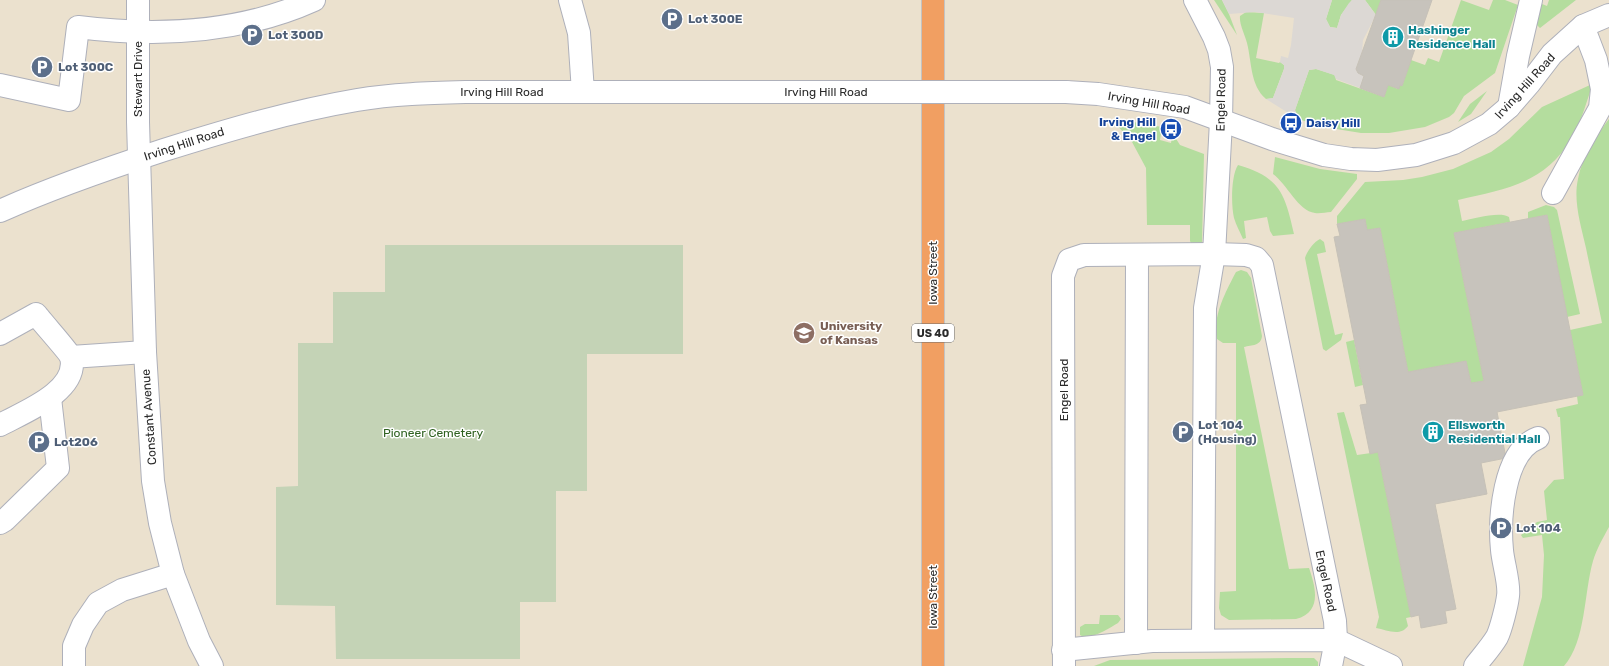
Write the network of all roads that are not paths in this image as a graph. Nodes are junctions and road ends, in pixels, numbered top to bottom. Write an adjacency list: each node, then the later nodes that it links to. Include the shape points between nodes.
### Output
1 (138, 0): 9 (street, Stewart Drive)
2 (314, 0): 9 (street, via 247,23 190,31)
3 (570, 0): 11 (street, via 579,33)
4 (933, 0): 33 (highway, Iowa Street / US 40)
5 (1195, 0): 13 (street, Engel Road, via 1211,30 1221,57)
6 (1531, 0): 12 (street)
7 (1609, 15): 8 (street, Irving Hill Road)
8 (1583, 26): 12 (street, Irving Hill Road, via 1552,54); 15 (street, via 1596,60 1602,89 1600,108)
9 (138, 32): 10 (street, via 78,27 69,100); 14 (street, Stewart Drive)
10 (0, 85)
11 (583, 92): 13 (street, Irving Hill Road, bridge, via 1066,92 1098,94 1185,107); 14 (street, Irving Hill Road, via 421,93 359,100 295,112 231,129)
12 (1509, 107): 13 (street, Irving Hill Road, via 1489,124 1454,143 1416,155 1377,160 1324,155)
13 (1221, 121): 17 (street, Engel Road)
14 (139, 159): 16 (street, Irving Hill Road, via 60,186); 20 (street, Constant Avenue)
15 (1553, 193)
16 (0, 211)
17 (1214, 254): 18 (street, Engel Road); 27 (street, via 1205,308); 28 (street, Engel Road, via 1246,255 1256,258 1262,265 1335,621)
18 (1137, 255): 29 (street); 30 (street, Engel Road, via 1084,255 1069,260 1064,276)
19 (0, 334): 21 (street, via 36,314)
20 (145, 352): 21 (street); 26 (street, Constant Avenue, via 153,481)
21 (71, 357): 22 (street, via 71,371 65,384)
22 (50, 398): 23 (street); 25 (street, via 58,468)
23 (0, 425)
24 (1538, 438): 36 (street, via 1530,441 1514,461 1505,488 1502,550 1509,594 1497,636)
25 (0, 523)
26 (173, 574): 31 (street, via 122,590 98,603 83,624 74,646); 32 (street, Constant Avenue, via 199,641)
27 (1203, 640): 28 (street); 29 (street)
28 (1336, 640): 34 (street, Engel Road); 35 (street)
29 (1136, 643): 30 (street)
30 (1064, 658)
31 (74, 666)
32 (212, 666)
33 (933, 666)
34 (1331, 666)
35 (1391, 666)
36 (1475, 666)

